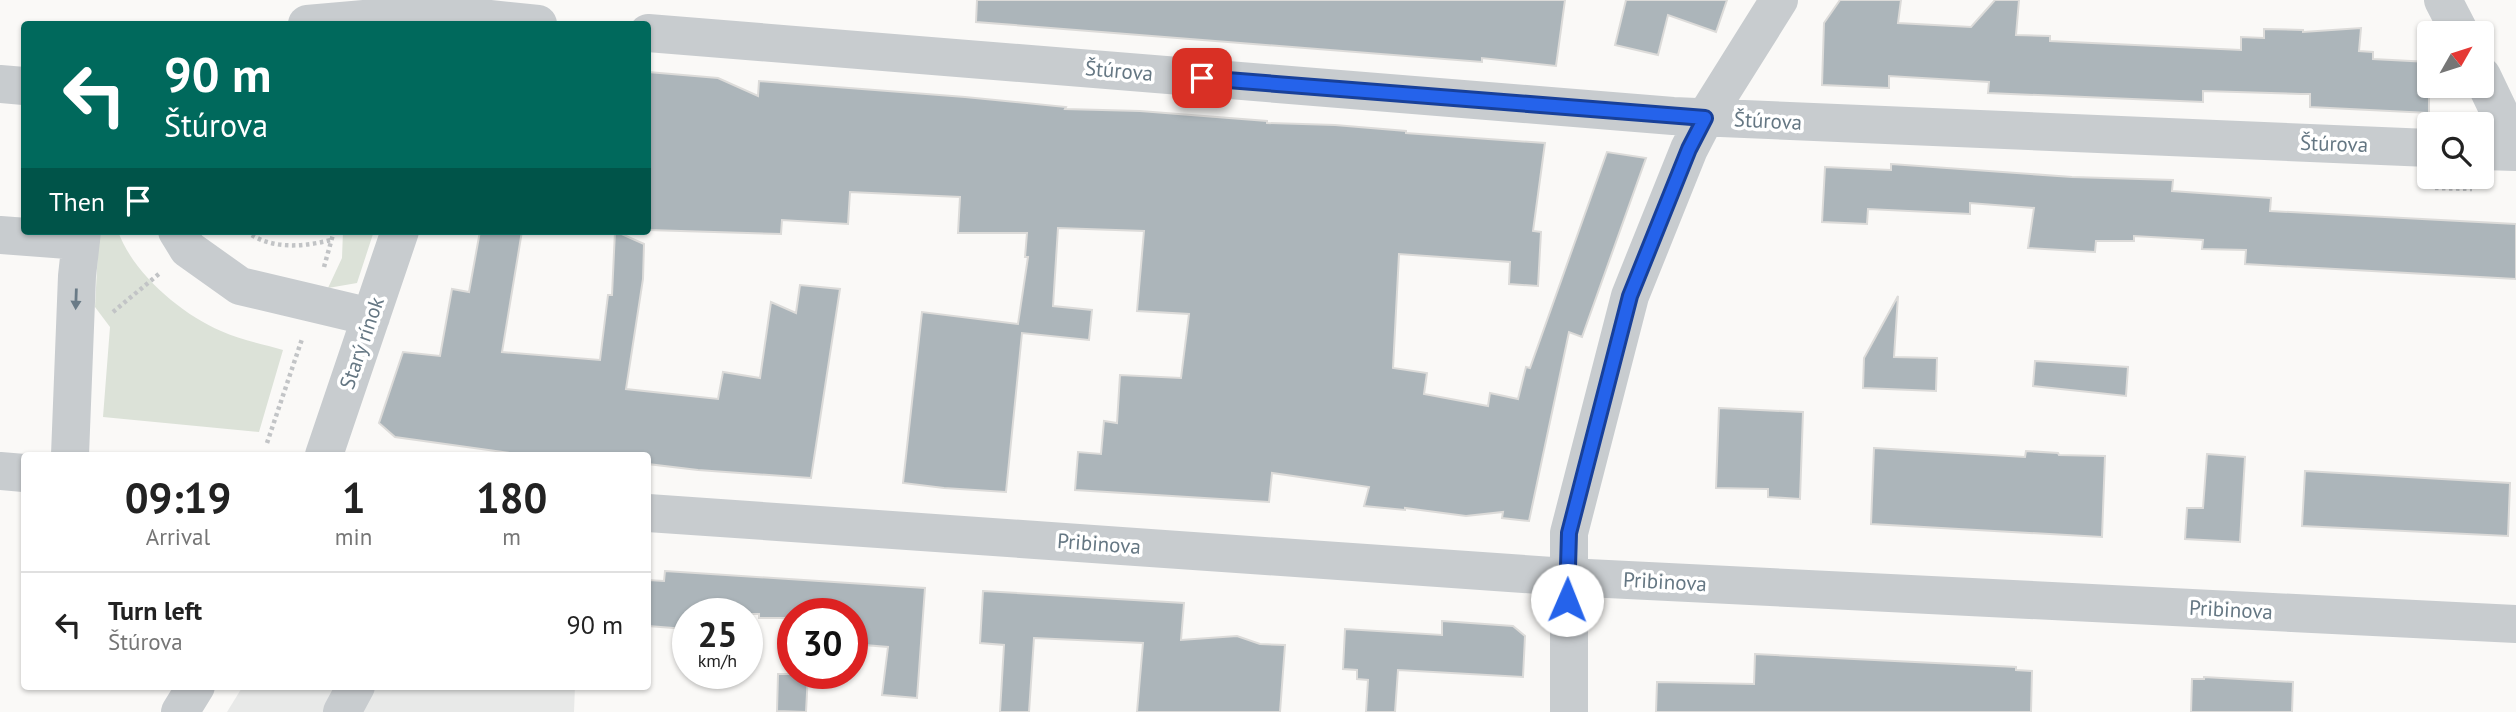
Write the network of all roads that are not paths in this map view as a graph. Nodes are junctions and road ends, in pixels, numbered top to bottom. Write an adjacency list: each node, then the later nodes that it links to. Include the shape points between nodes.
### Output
1 (1779, 0): 11 (street)
2 (2443, 0): 6 (street)
3 (463, 14): 4 (street); 5 (street)
4 (341, 21)
5 (515, 21)
6 (2454, 21)
7 (651, 33): 11 (street, Štúrova)
8 (0, 84): 9 (street)
9 (21, 86)
10 (2492, 98): 13 (street)
11 (1705, 118): 12 (street, Štúrova); 25 (street, via 1630,296 1569,533)
12 (2417, 148)
13 (2516, 150): 14 (street)
14 (2494, 151)
15 (0, 235): 17 (street)
16 (399, 235): 19 (street, Starý rínok)
17 (81, 236): 20 (street, one-way to 20)
18 (183, 240): 19 (street, via 240,286)
19 (371, 317): 21 (street, Starý rínok)
20 (70, 452)
21 (325, 452)
22 (0, 471): 23 (street)
23 (21, 473)
24 (651, 513): 25 (street, Pribinova)
25 (1567, 577): 26 (street, Pribinova); 31 (street)
26 (2516, 624)
27 (194, 690): 29 (street)
28 (354, 690): 30 (street)
29 (180, 712)
30 (342, 712)
31 (1569, 712)

